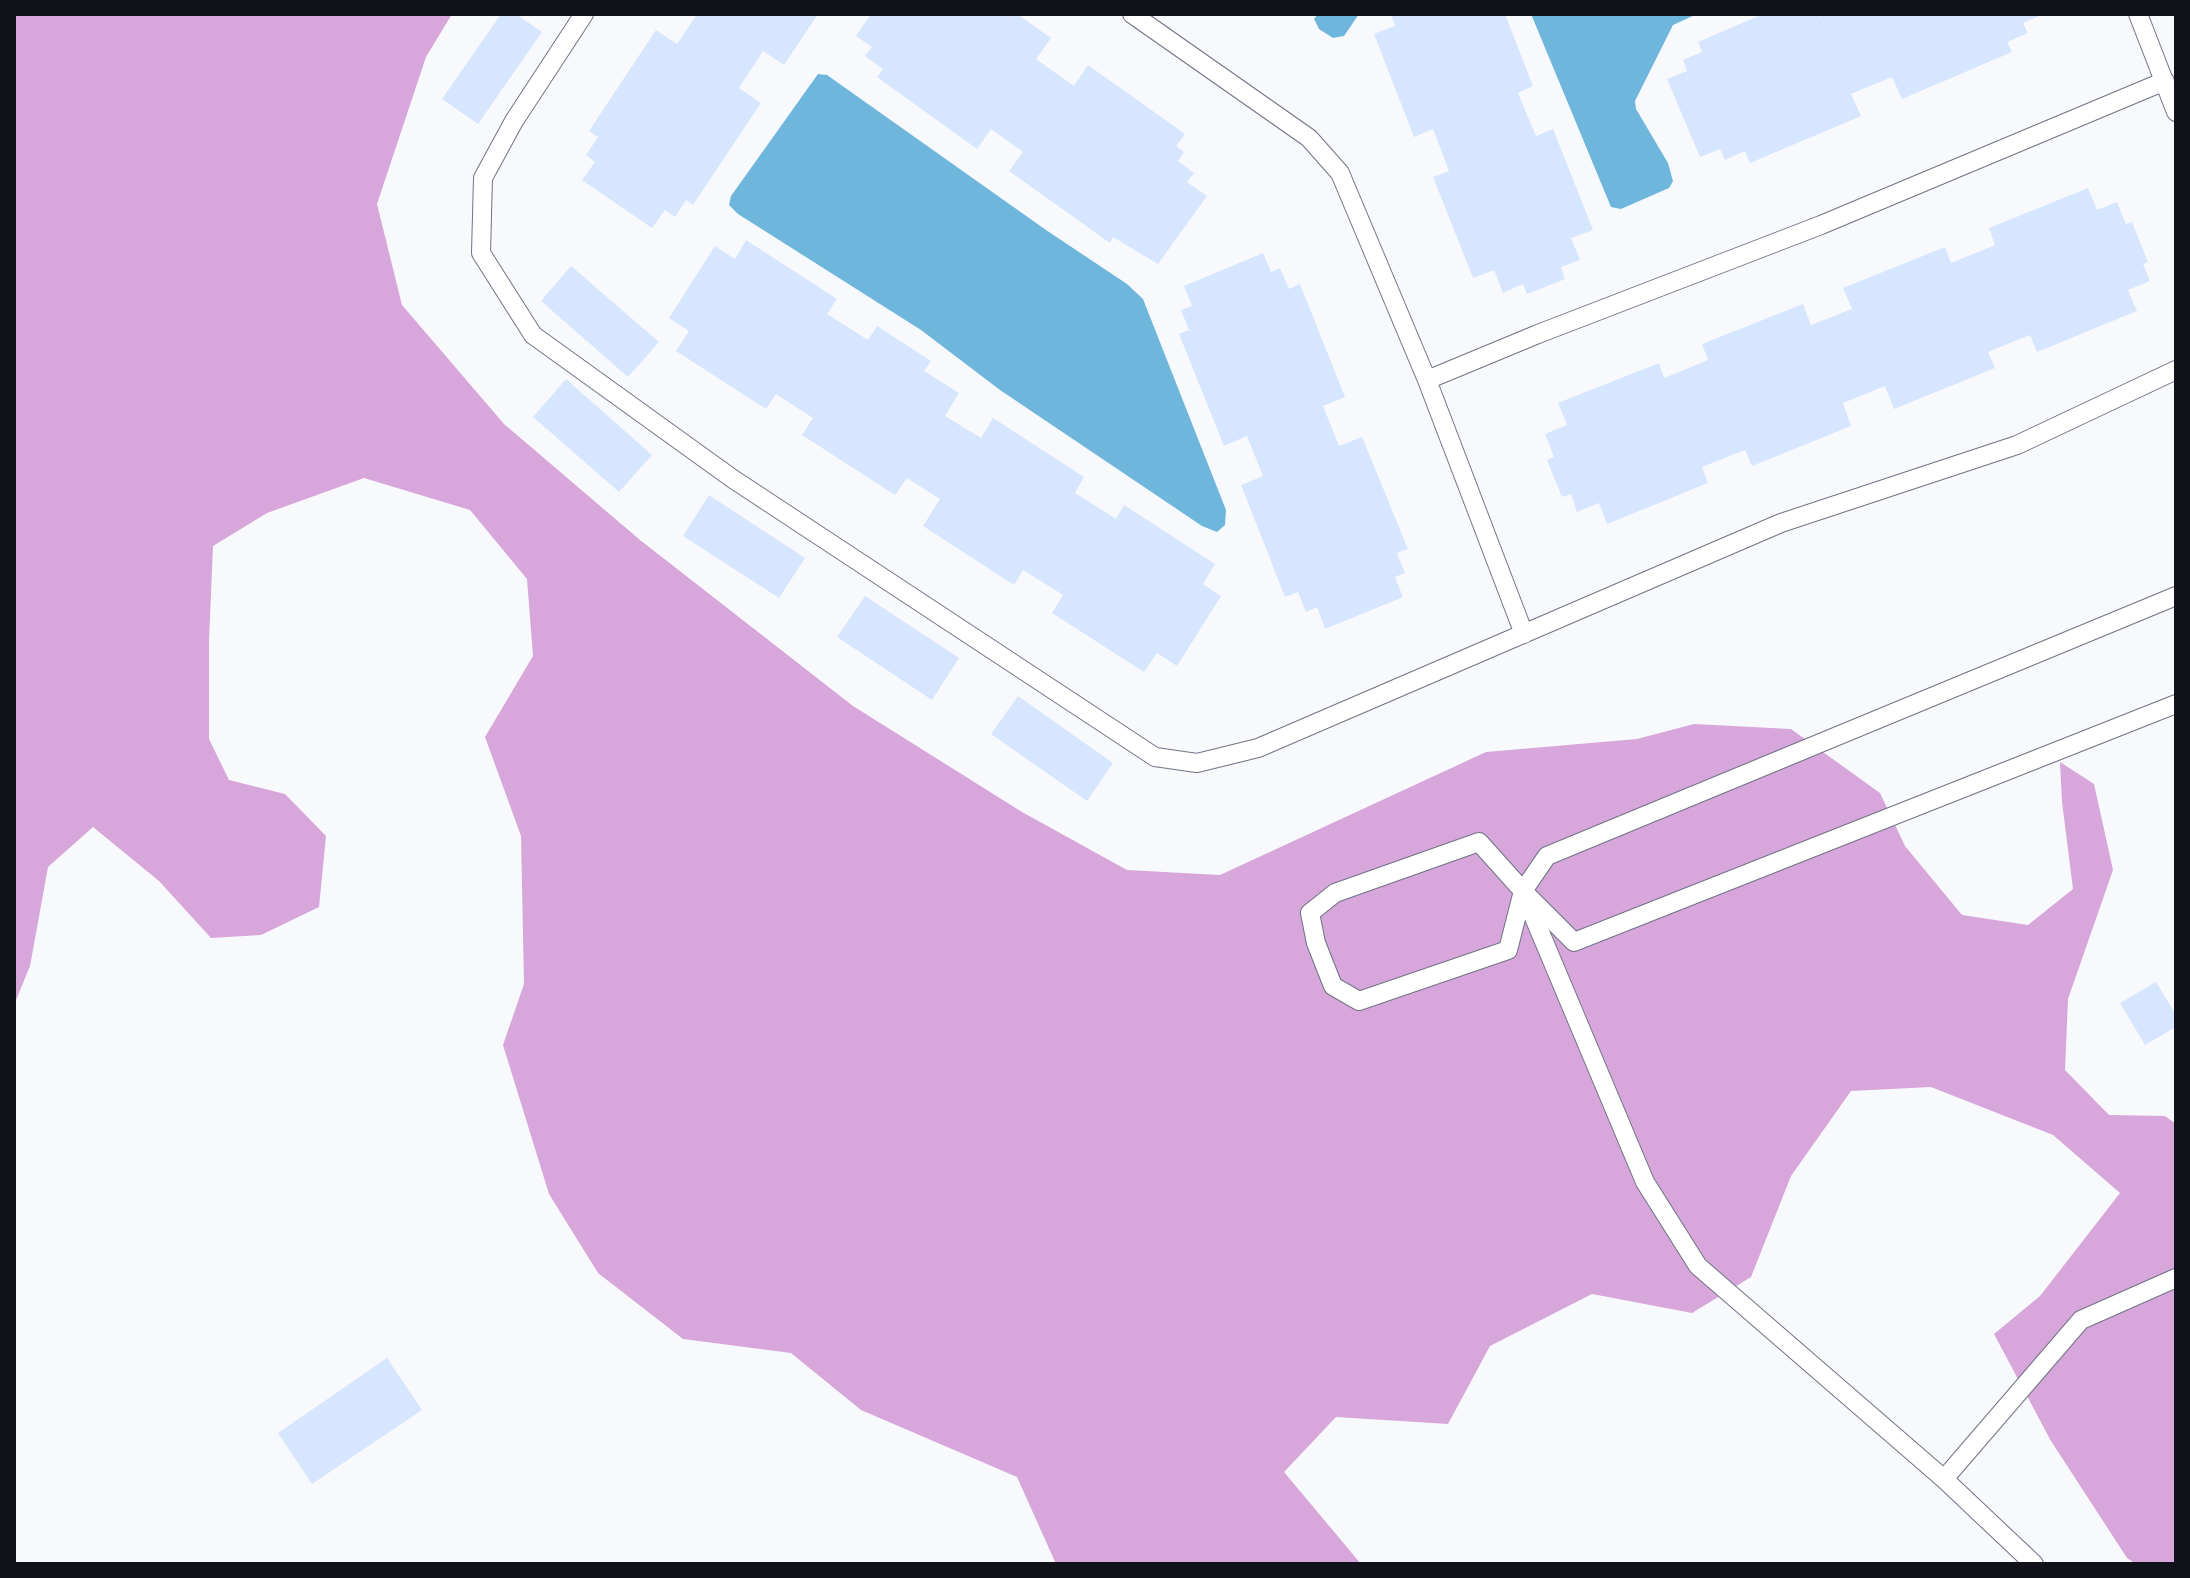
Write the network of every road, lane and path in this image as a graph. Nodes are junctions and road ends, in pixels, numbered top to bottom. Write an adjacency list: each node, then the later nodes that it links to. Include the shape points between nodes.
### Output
1 (584, 14): 9 (lane, via 483,178 481,253 533,335 733,479 1069,701 1155,757 1197,763 1258,748)
2 (1132, 14): 7 (lane, via 1309,138 1340,173)
3 (2138, 14): 4 (lane)
4 (2165, 81): 5 (lane); 7 (lane, via 1821,225)
5 (2176, 112)
6 (2176, 370): 9 (lane, via 2017,445 1781,523)
7 (1427, 380): 9 (lane)
8 (2176, 596): 11 (lane, via 1547,856)
9 (1524, 634)
10 (2176, 704): 11 (lane, via 1574,942)
11 (1523, 891): 11 (lane, via 1508,950 1359,1001 1333,986 1310,913 1335,893 1479,842); 13 (lane, via 1645,1182 1698,1266)
12 (2176, 1278): 13 (lane, via 2081,1320)
13 (1944, 1479): 14 (lane)
14 (2034, 1564)

